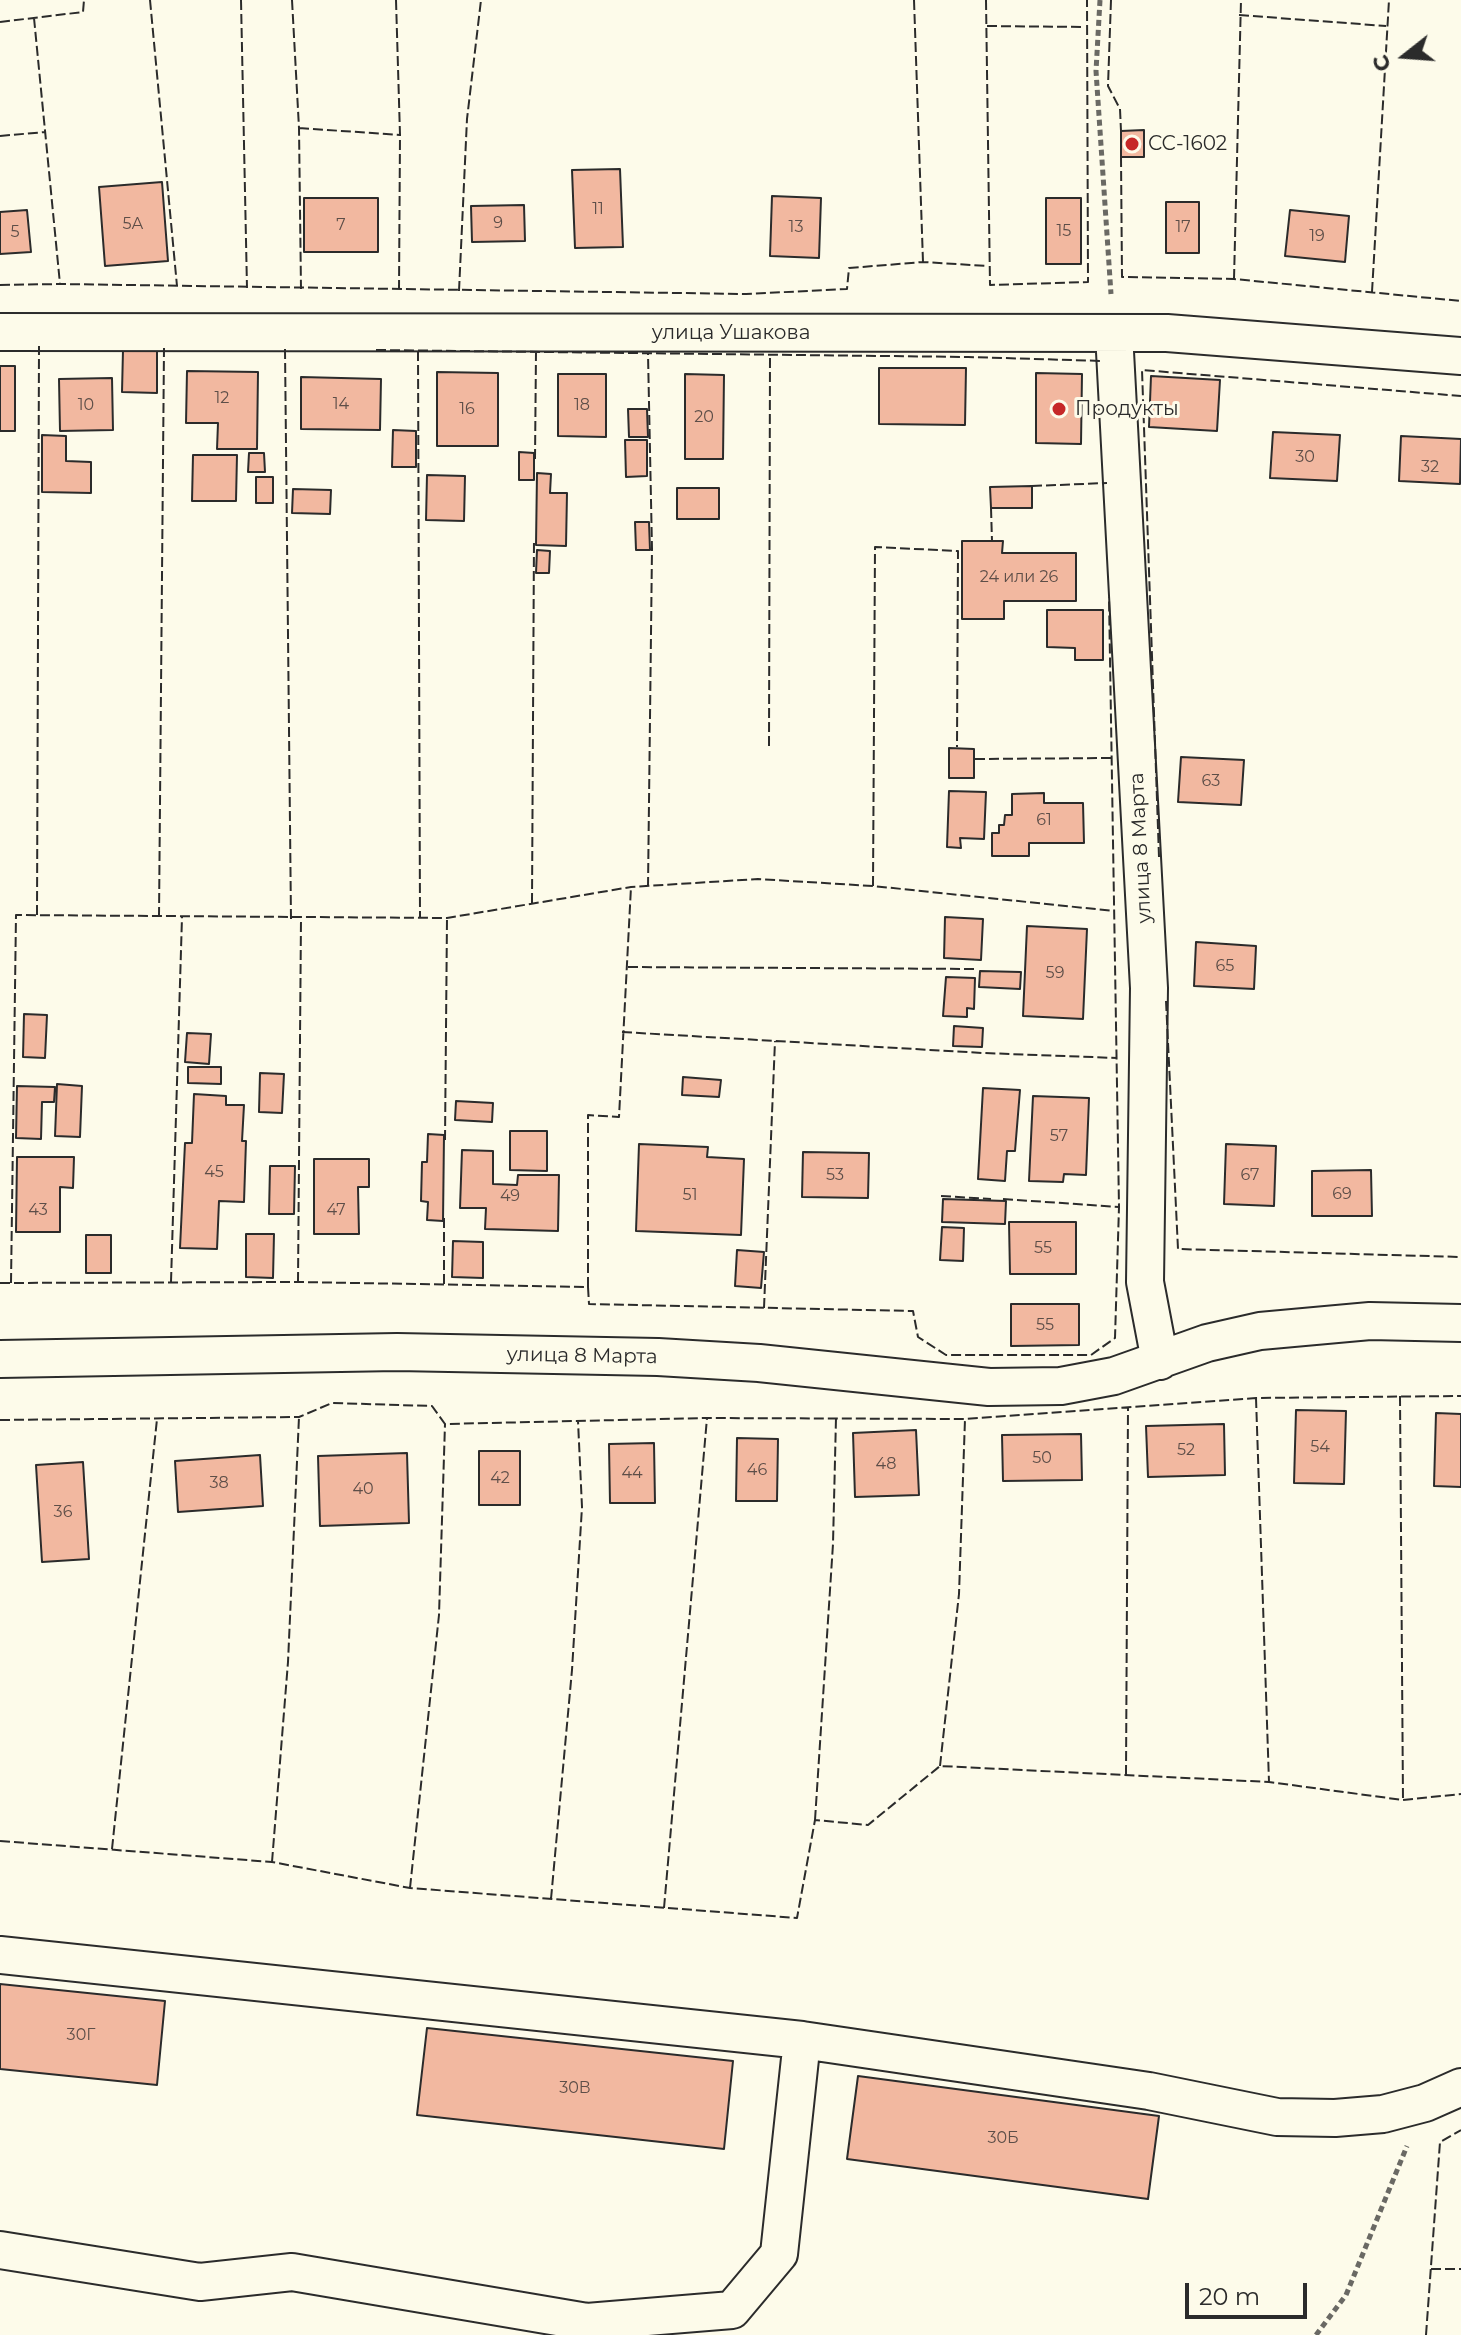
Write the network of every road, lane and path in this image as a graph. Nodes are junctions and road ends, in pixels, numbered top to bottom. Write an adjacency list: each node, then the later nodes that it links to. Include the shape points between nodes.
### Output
1 (1100, 0): 3 (path, via 1096,71)
2 (0, 332): 3 (street, улица Ушакова)
3 (1114, 333): 4 (street, улица Ушакова); 7 (street, улица 8 Марта, via 1149,988 1145,1282)
4 (1461, 356)
5 (1461, 1323): 7 (street, улица 8 Марта, via 1370,1321 1260,1331)
6 (0, 1359): 7 (street, улица 8 Марта, via 381,1352 658,1357 989,1387 1061,1386)
7 (1160, 1361)
8 (0, 1955): 9 (street)
9 (802, 2040): 11 (street, via 1149,2091 1277,2117 1383,2114); 12 (street, via 779,2254 732,2310 587,2322 292,2272 200,2282)
10 (1461, 2087): 11 (street)
11 (1425, 2103): 13 (path, via 1346,2295)
12 (0, 2250)
13 (1316, 2335)

